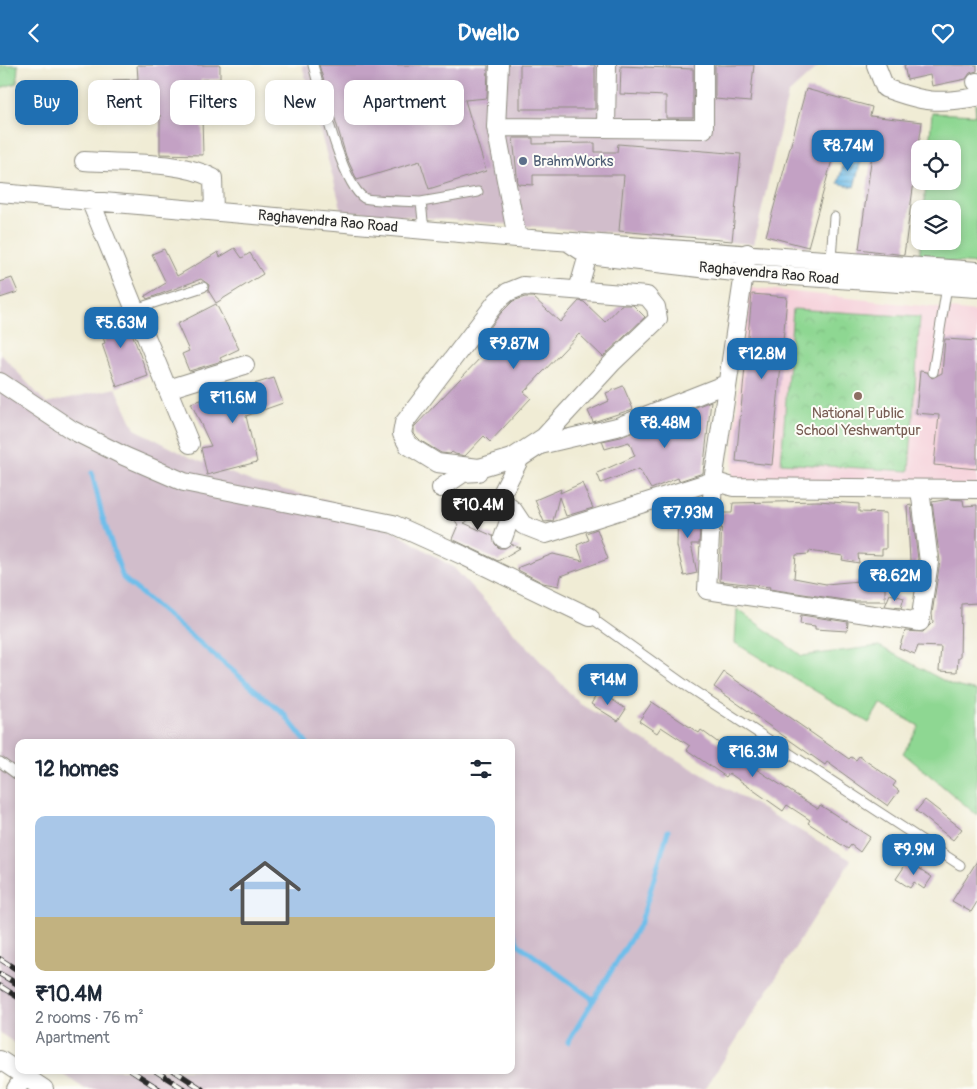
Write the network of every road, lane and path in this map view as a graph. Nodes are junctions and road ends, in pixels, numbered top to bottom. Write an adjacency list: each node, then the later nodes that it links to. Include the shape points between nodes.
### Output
1 (313, 65): 13 (lane, via 340,158 357,191 365,199)
2 (500, 65): 7 (street)
3 (607, 65): 8 (street)
4 (704, 65): 8 (street, via 704,129)
5 (876, 65): 6 (street, via 885,88 917,99 944,103)
6 (977, 97)
7 (496, 127): 8 (street); 17 (street)
8 (606, 128)
9 (84, 161): 14 (street, via 175,167 203,173 213,178)
10 (478, 192): 13 (lane)
11 (0, 193): 12 (street, Raghavendra Rao Road)
12 (90, 200): 14 (street, Raghavendra Rao Road); 28 (street)
13 (421, 201): 16 (lane)
14 (214, 211): 16 (street, Raghavendra Rao Road)
15 (834, 217): 21 (lane)
16 (424, 230): 17 (street, Raghavendra Rao Road)
17 (517, 238): 18 (street, Raghavendra Rao Road)
18 (567, 241): 19 (street, Raghavendra Rao Road); 20 (street, Raghavendra Rao Road)
19 (747, 253): 21 (street, Raghavendra Rao Road); 23 (street)
20 (588, 255): 23 (street, Raghavendra Rao Road); 27 (street)
21 (831, 259): 22 (street, Raghavendra Rao Road)
22 (977, 271)
23 (743, 273): 24 (street, Raghavendra Rao Road); 32 (street)
24 (947, 286): 26 (street, Raghavendra Rao Road); 30 (lane)
25 (203, 287): 28 (lane)
26 (977, 289)
27 (578, 290): 27 (street, via 523,286 497,301 404,423 402,434 408,445 437,463 479,468 512,458 544,437 658,319 656,307 646,296)
28 (135, 309): 33 (street)
29 (245, 365): 33 (street)
30 (934, 372)
31 (0, 382): 42 (street, via 72,430 124,457 184,482 393,525)
32 (726, 384): 35 (street, via 617,427 540,445 520,458); 36 (street)
33 (168, 389): 34 (street)
34 (190, 444)
35 (516, 468): 37 (street, via 463,473); 40 (street, via 499,499)
36 (714, 481): 38 (street, via 733,487); 38 (street, via 707,591 920,622 929,562); 40 (street, via 546,534 524,525)
37 (441, 488)
38 (920, 489): 39 (street)
39 (977, 489)
40 (513, 510): 41 (street)
41 (503, 539)
42 (590, 617): 45 (lane, via 688,687)
43 (0, 761): 44 (lane)
44 (15, 773)
45 (960, 865)
46 (0, 1060): 47 (street)
47 (20, 1083): 48 (street)
48 (44, 1089)

